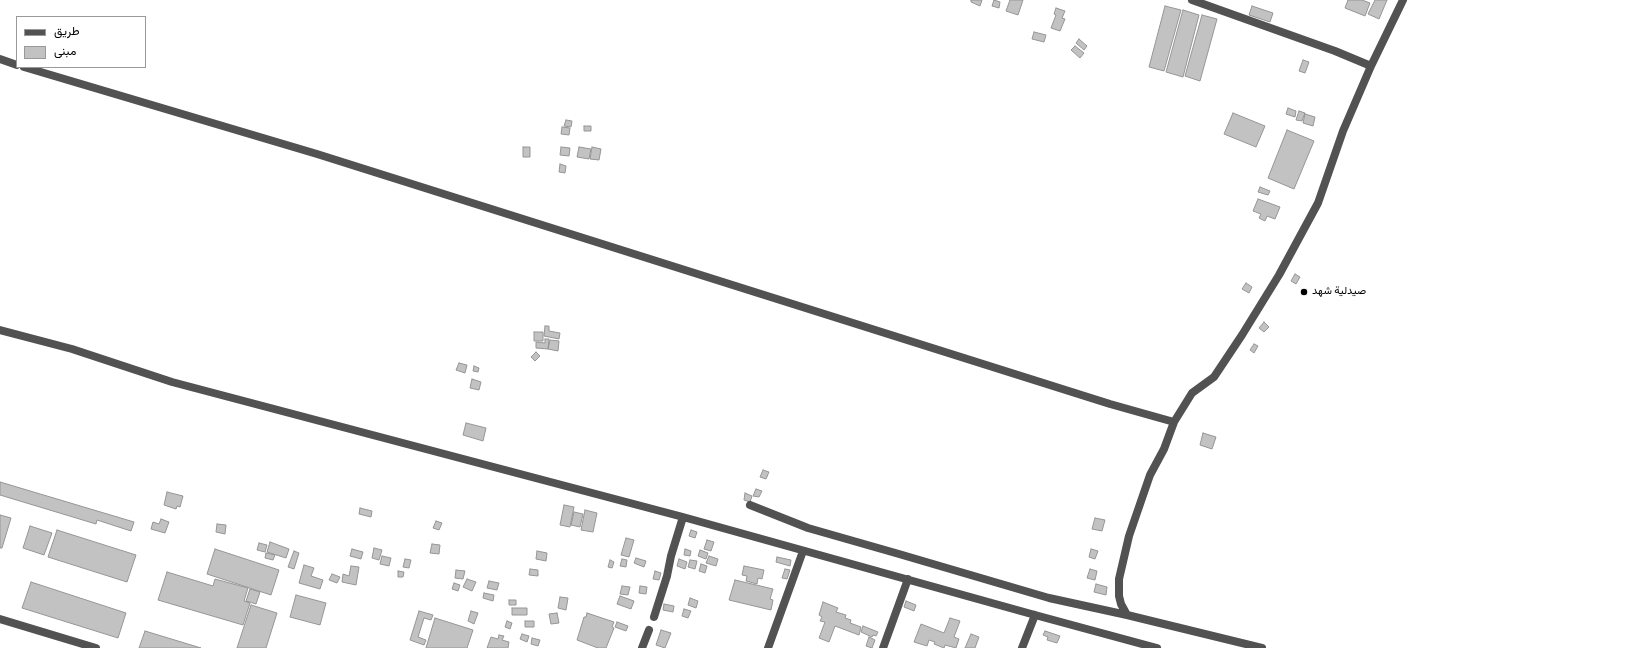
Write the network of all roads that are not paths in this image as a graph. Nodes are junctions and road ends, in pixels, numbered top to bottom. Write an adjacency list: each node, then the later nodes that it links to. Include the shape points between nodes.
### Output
1 (1192, 0): 5 (street)
2 (1403, 0): 5 (street)
3 (0, 59): 4 (street)
4 (16, 65)
5 (1371, 66): 8 (street, via 1318,203 1279,275 1214,377 1192,393)
6 (27, 68): 8 (street, via 317,154)
7 (0, 330): 10 (street, via 72,349 172,382)
8 (1174, 422): 14 (street, via 1164,449 1150,475 1129,536 1119,579 1119,596)
9 (750, 505): 14 (street, via 808,528 1049,598)
10 (683, 517): 11 (street); 15 (street)
11 (803, 551): 12 (street); 21 (street)
12 (908, 579): 13 (street); 22 (street)
13 (1035, 615): 18 (street); 23 (street)
14 (1127, 615): 25 (street)
15 (654, 617)
16 (0, 619): 19 (street)
17 (649, 630): 20 (street)
18 (1139, 646): 24 (street)
19 (96, 648)
20 (642, 648)
21 (768, 648)
22 (883, 648)
23 (1022, 648)
24 (1157, 648)
25 (1262, 648)

